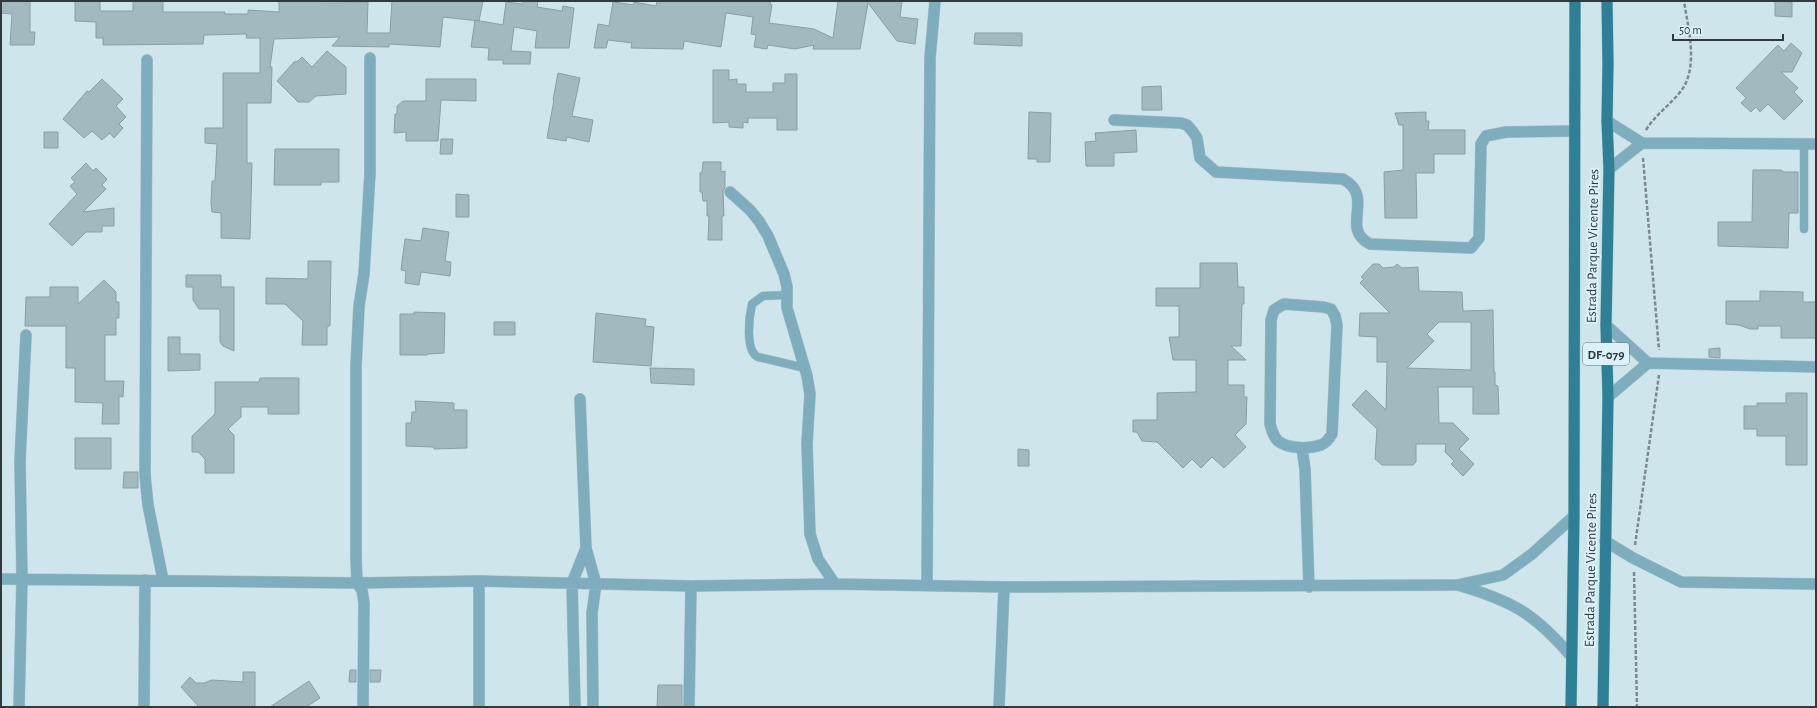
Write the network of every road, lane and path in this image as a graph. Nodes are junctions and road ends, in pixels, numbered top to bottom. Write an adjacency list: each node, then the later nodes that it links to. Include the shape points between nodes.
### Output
1 (935, 1): 37 (street, via 930,58)
2 (1575, 1): 8 (main road, Estrada Parque Vicente Pires / DF-079)
3 (1607, 1): 7 (main road, Estrada Parque Vicente Pires / DF-079)
4 (370, 58): 32 (street, via 370,173 356,366)
5 (147, 60): 30 (street, via 144,475)
6 (1114, 120): 8 (street, via 1187,125 1197,138 1200,158 1216,172 1343,178 1355,187 1358,196 1356,230 1370,244 1471,248 1479,238 1480,144 1486,136 1506,132)
7 (1607, 121): 9 (street); 12 (main road, Estrada Parque Vicente Pires / DF-079)
8 (1574, 131): 24 (main road, Estrada Parque Vicente Pires / DF-079)
9 (1642, 143): 10 (street); 12 (street)
10 (1804, 144): 11 (street); 14 (lane)
11 (1816, 144)
12 (1609, 170): 16 (main road, Estrada Parque Vicente Pires / DF-079)
13 (730, 192): 15 (street, via 750,210 768,236 784,274)
14 (1804, 229)
15 (786, 295): 20 (street, via 787,308); 20 (lane, via 763,296 752,304 749,336 751,350 758,358)
16 (1606, 325): 18 (street); 21 (main road, Estrada Parque Vicente Pires / DF-079)
17 (26, 335): 28 (street, via 20,461)
18 (1648, 363): 19 (street); 21 (street)
19 (1816, 367)
20 (805, 368): 35 (street, via 810,394 807,444 810,534 818,559)
21 (1608, 398): 25 (main road, Estrada Parque Vicente Pires / DF-079)
22 (580, 399): 26 (street)
23 (1302, 448): 23 (street, via 1278,441 1270,424 1271,320 1274,310 1284,304 1331,310 1337,325 1332,434 1329,440 1321,445); 41 (street)
24 (1574, 516): 38 (street, via 1532,554 1502,575); 42 (main road, Estrada Parque Vicente Pires / DF-079)
25 (1605, 541): 36 (street, via 1681,582); 52 (main road, Estrada Parque Vicente Pires / DF-079)
26 (586, 548): 33 (street); 34 (street)
27 (1, 579): 28 (street)
28 (22, 580): 29 (street); 43 (street)
29 (145, 580): 30 (street); 44 (street)
30 (162, 580): 32 (street)
31 (479, 581): 32 (street); 33 (street); 46 (street)
32 (357, 582): 45 (street, via 362,590 364,603)
33 (572, 583): 34 (street); 47 (street)
34 (596, 584): 39 (street); 48 (street, via 592,613)
35 (835, 584): 37 (street); 39 (street)
36 (1816, 584)
37 (927, 585): 40 (street)
38 (1457, 585): 41 (street); 42 (street, via 1516,606 1554,636)
39 (691, 586): 49 (street)
40 (1004, 587): 41 (street); 50 (street)
41 (1309, 587)
42 (1571, 656): 51 (main road, Estrada Parque Vicente Pires / DF-079)
43 (19, 707)
44 (144, 707)
45 (363, 707)
46 (479, 707)
47 (575, 707)
48 (593, 707)
49 (690, 707)
50 (999, 707)
51 (1571, 707)
52 (1604, 707)

